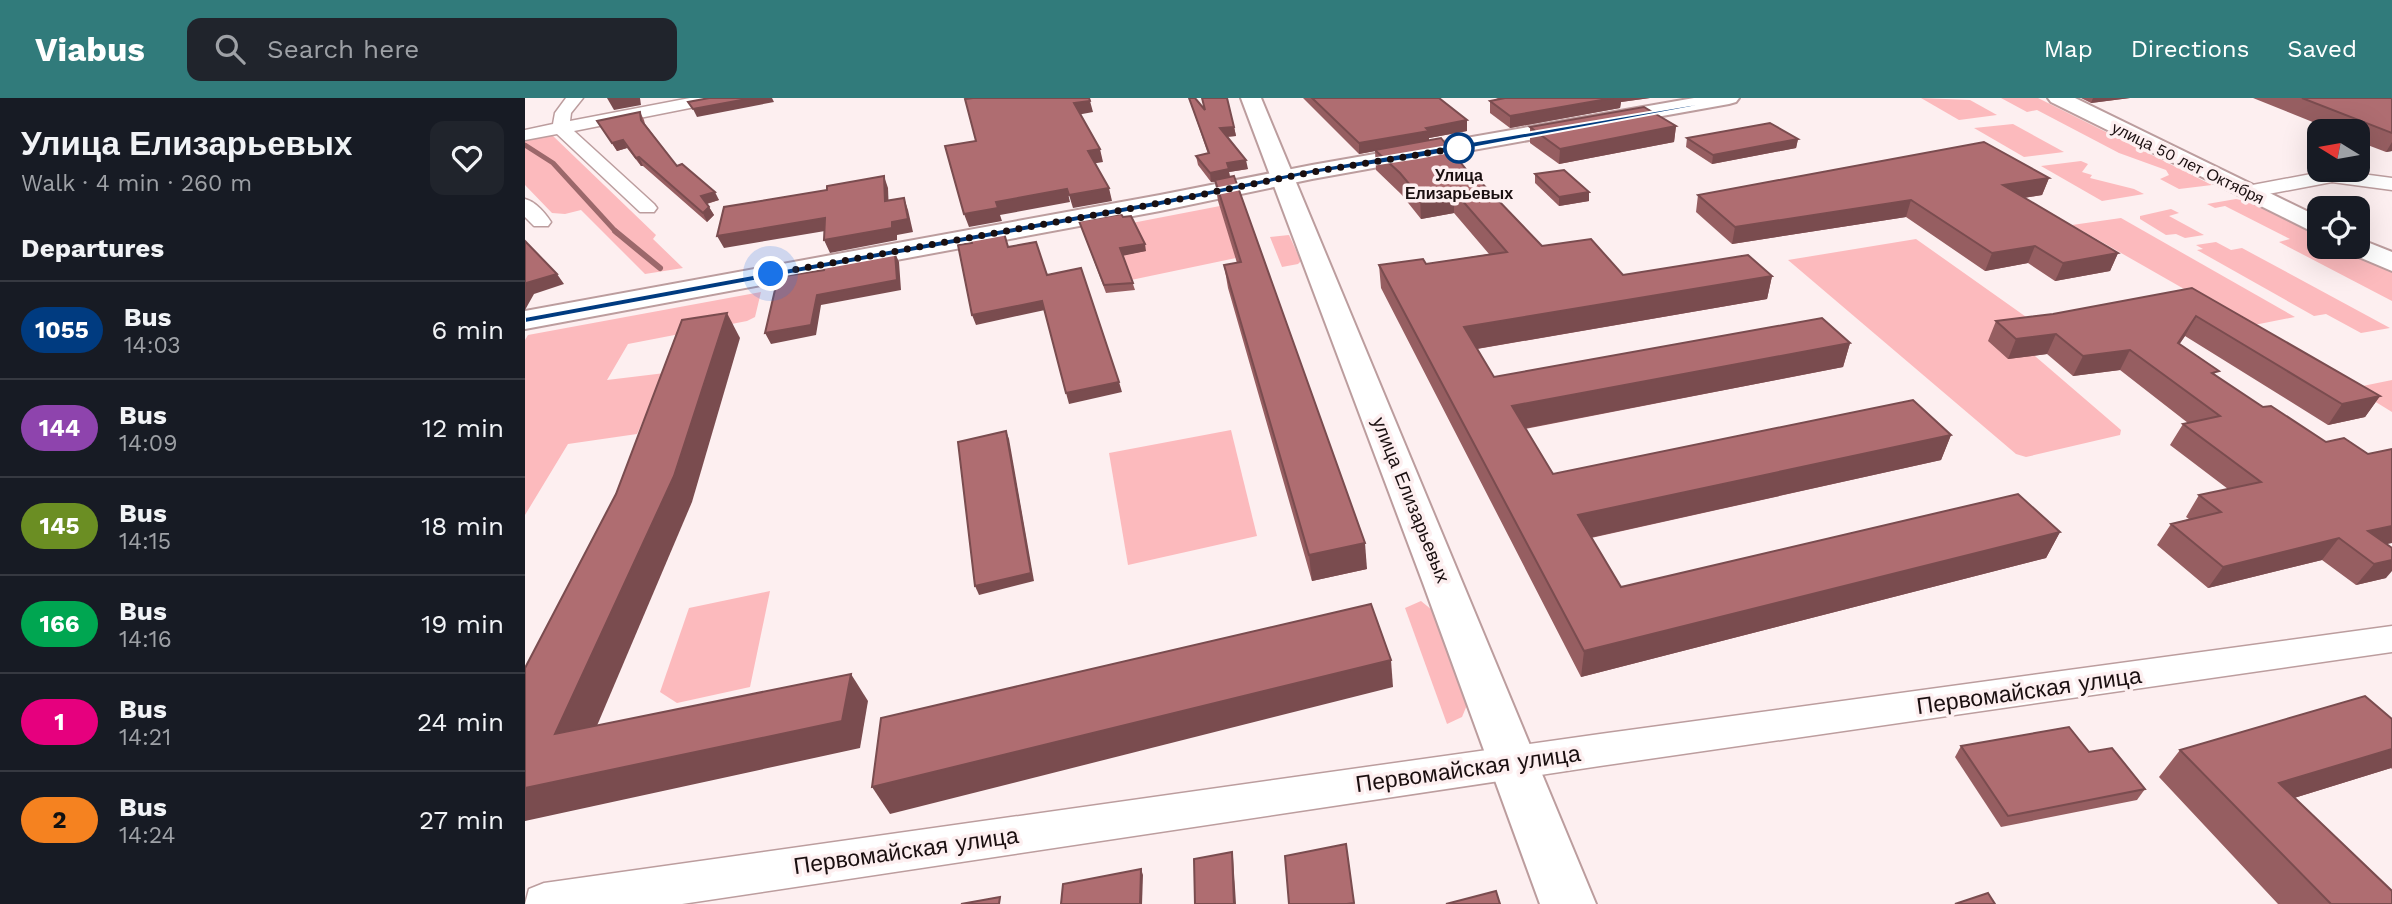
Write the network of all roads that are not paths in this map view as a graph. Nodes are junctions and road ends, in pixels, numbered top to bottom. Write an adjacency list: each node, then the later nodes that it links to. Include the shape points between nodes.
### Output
1 (575, 98): 6 (street, via 563,113)
2 (715, 98): 6 (street)
3 (1251, 98): 8 (street, улица Елизарьевых)
4 (2058, 98): 10 (street, улица 50 лет Октября)
5 (1723, 99): 8 (street)
6 (561, 128): 7 (street); 12 (street)
7 (525, 135)
8 (1283, 178): 17 (street); 19 (street, улица Елизарьевых)
9 (2392, 184): 10 (street, via 2332,176)
10 (2247, 192): 13 (street, улица 50 лет Октября)
11 (525, 205): 14 (street)
12 (647, 208)
13 (2307, 221)
14 (541, 222)
15 (2370, 252): 16 (street)
16 (2392, 263)
17 (525, 320)
18 (2392, 639): 19 (street, Первомайская улица)
19 (1514, 764): 20 (street, Первомайская улица); 21 (street, улица Елизарьевых)
20 (544, 904)
21 (1568, 904)

